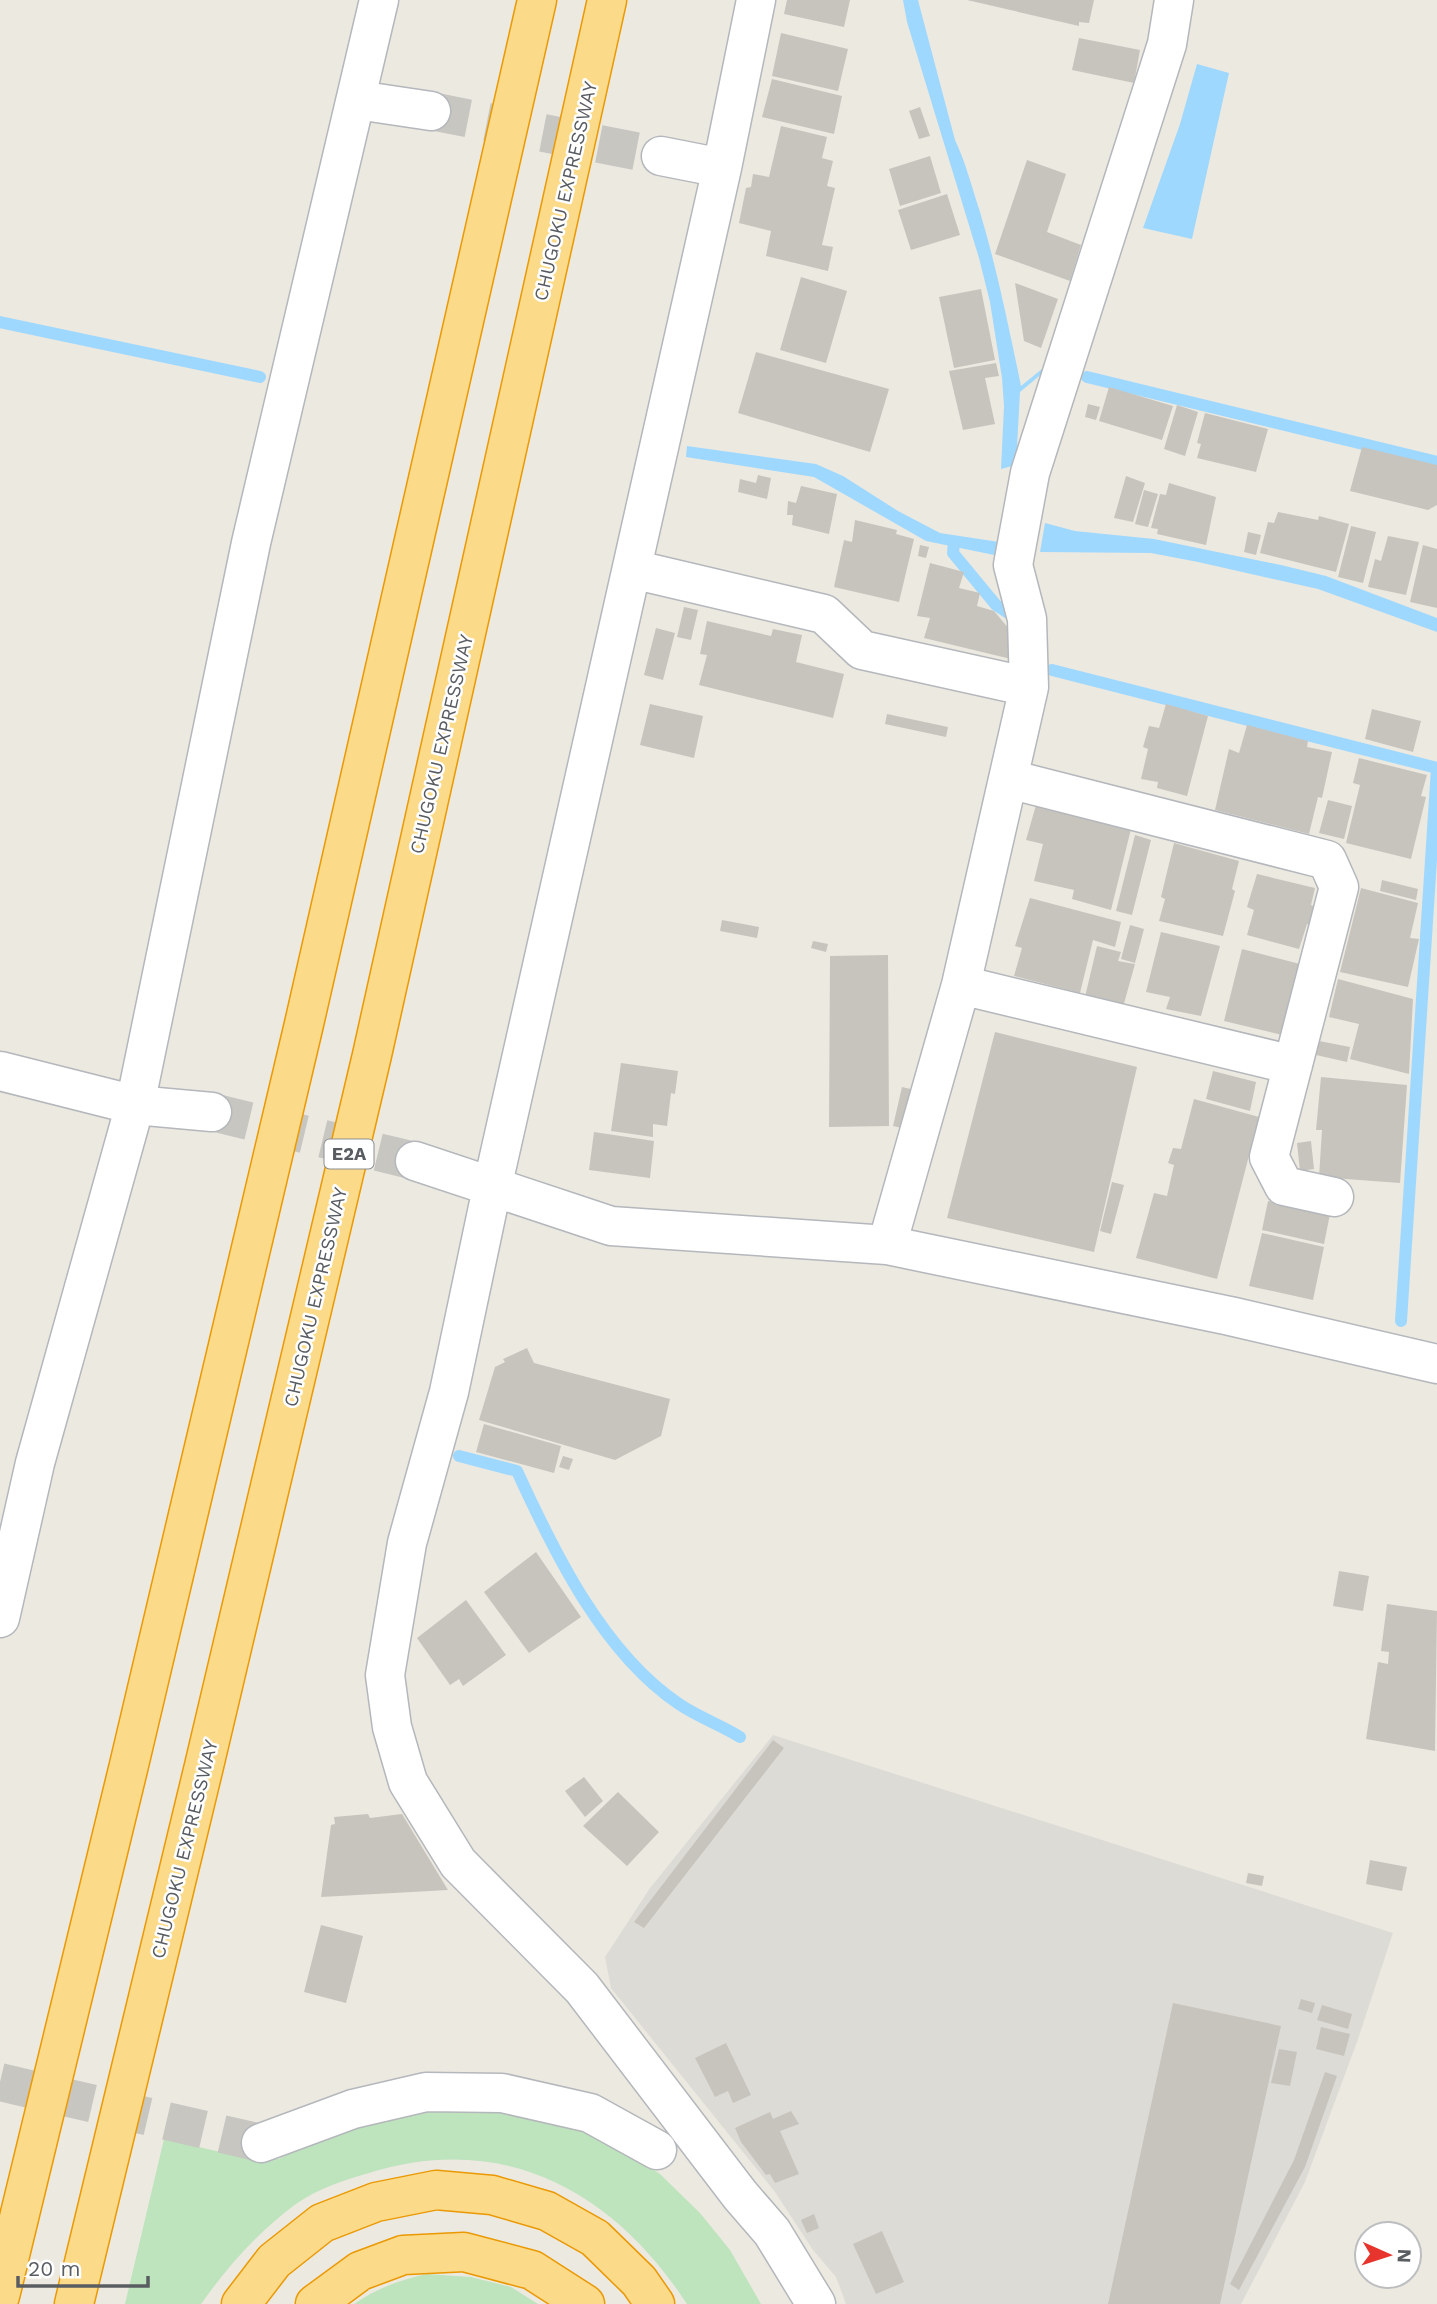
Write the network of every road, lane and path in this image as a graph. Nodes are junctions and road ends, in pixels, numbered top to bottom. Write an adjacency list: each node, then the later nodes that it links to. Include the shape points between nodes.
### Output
1 (379, 0): 6 (street)
2 (537, 0): 26 (highway, via 304,1024)
3 (607, 0): 27 (highway, CHUGOKU EXPRESSWAY / E2A, via 372,1055)
4 (756, 0): 9 (street)
5 (1174, 0): 11 (street, via 1167,44 1030,472 1013,565 1027,619)
6 (357, 100): 7 (street); 16 (street, via 251,543)
7 (431, 111)
8 (661, 156): 9 (street)
9 (722, 168): 10 (street)
10 (632, 569): 11 (street, via 824,614 862,650); 19 (street)
11 (1029, 687): 12 (street)
12 (1009, 779): 13 (street); 14 (street, via 1327,860 1339,887)
13 (961, 985): 14 (street); 21 (street)
14 (1293, 1065): 20 (street, via 1269,1157 1284,1186)
15 (0, 1071): 16 (street)
16 (135, 1105): 17 (street); 23 (street, via 35,1462)
17 (212, 1112)
18 (415, 1161): 19 (street)
19 (492, 1188): 21 (street, via 611,1226); 32 (street, via 449,1392 407,1543 385,1675 392,1727 408,1782 458,1863 582,1988 772,2232)
20 (1334, 1197)
21 (887, 1245): 22 (street)
22 (1437, 1364)
23 (0, 1618)
24 (261, 2143): 25 (street, via 353,2109 426,2092 502,2093 590,2113)
25 (657, 2150)
26 (0, 2296)
27 (74, 2304)
28 (241, 2304): 31 (highway, via 274,2261 323,2223 376,2202 436,2190 492,2194 547,2211 595,2238 639,2281)
29 (315, 2304): 30 (highway, via 360,2271 403,2255 464,2252 532,2270)
30 (585, 2304)
31 (655, 2304)
32 (816, 2304)

